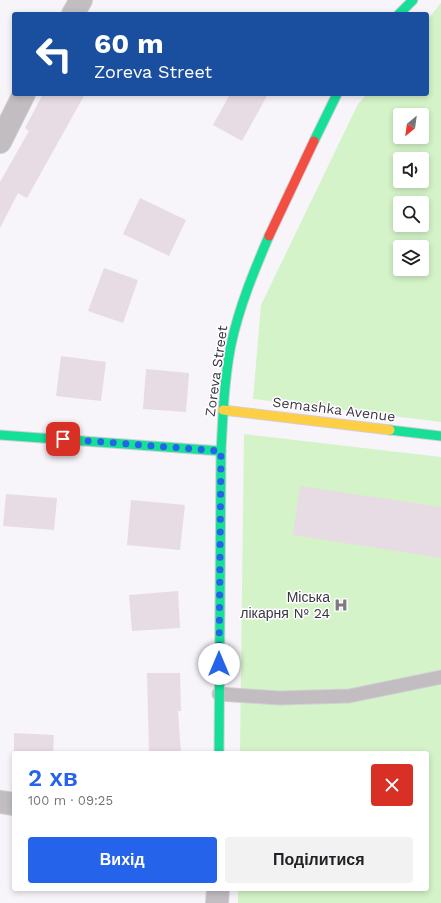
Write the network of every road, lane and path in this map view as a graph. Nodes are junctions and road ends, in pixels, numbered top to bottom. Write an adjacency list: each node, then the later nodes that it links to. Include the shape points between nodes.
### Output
1 (81, 0): 3 (street)
2 (412, 0): 4 (street)
3 (74, 12)
4 (401, 12)
5 (23, 96): 7 (street)
6 (336, 96): 8 (street, Zoreva Street, via 281,208 248,283 232,345)
7 (0, 142)
8 (223, 410): 10 (street, Semashka Avenue); 11 (street, Zoreva Street)
9 (0, 435): 11 (street)
10 (441, 436)
11 (221, 451): 13 (street, Zoreva Street)
12 (441, 677): 13 (lane, via 349,696 279,698)
13 (219, 694): 14 (street, Zoreva Street)
14 (219, 751)
15 (0, 802): 16 (street)
16 (12, 804)
17 (218, 891): 18 (street)
18 (217, 903)

